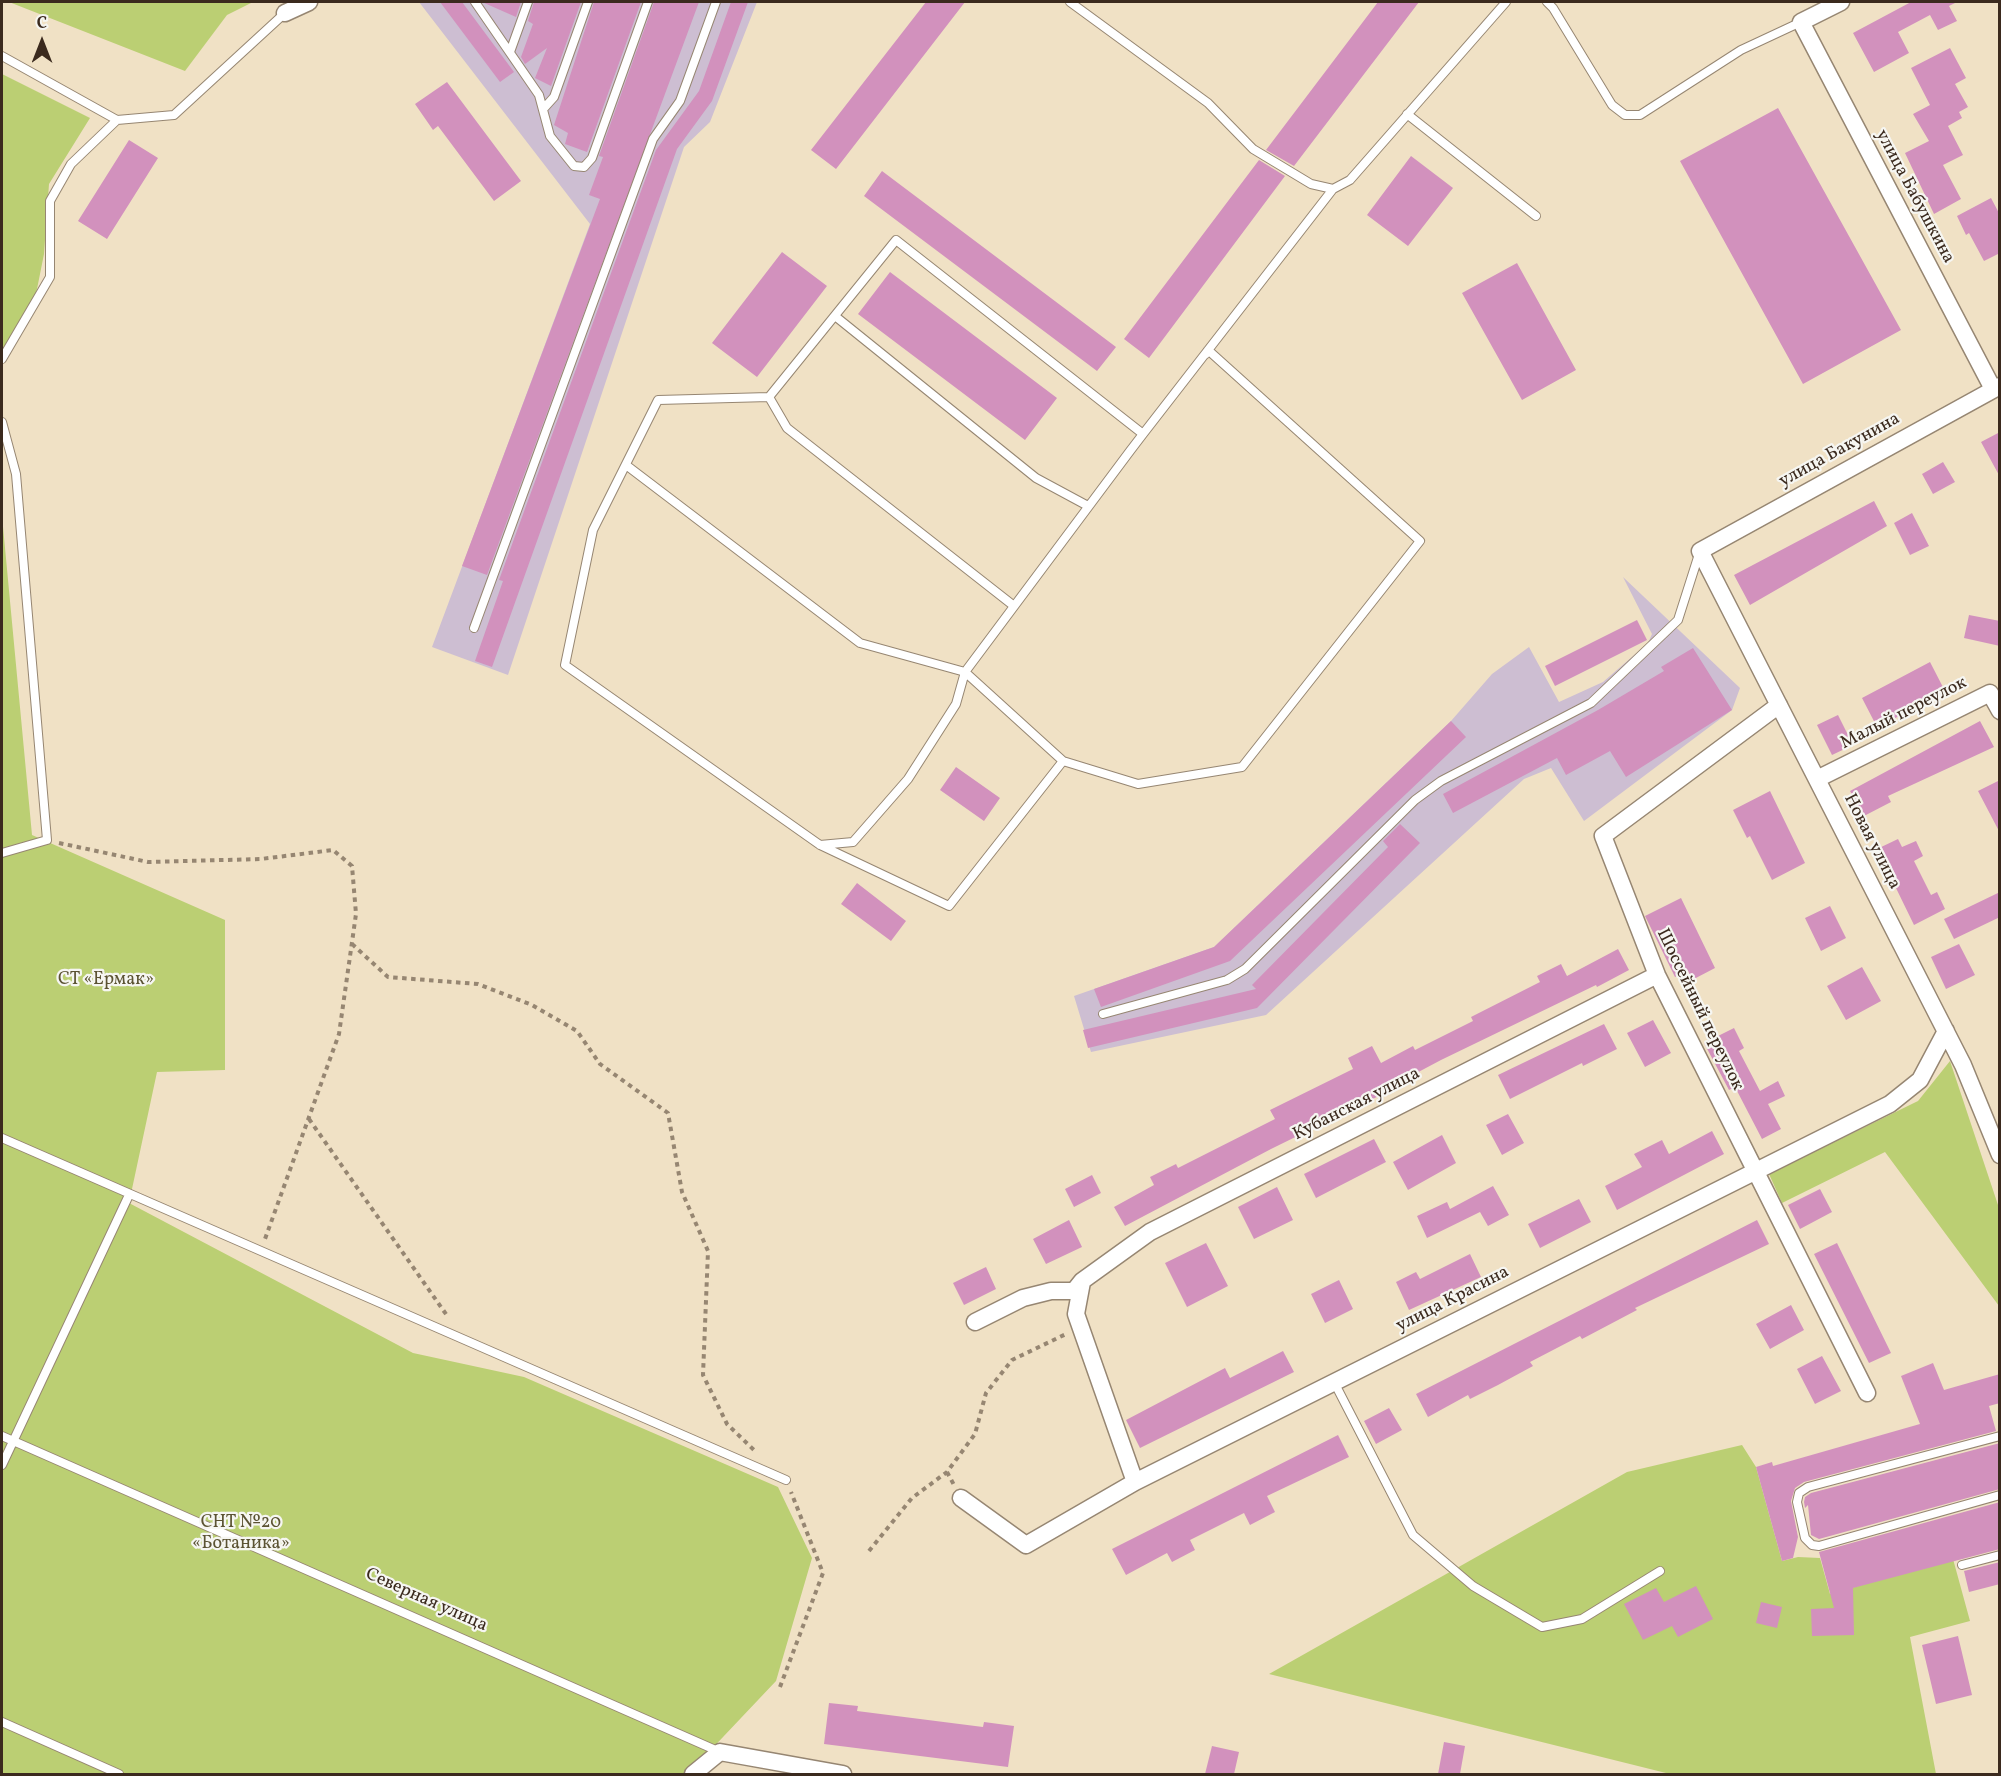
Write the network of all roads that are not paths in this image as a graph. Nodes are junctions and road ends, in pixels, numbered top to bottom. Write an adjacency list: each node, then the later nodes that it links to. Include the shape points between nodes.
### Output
1 (309, 2): 11 (street)
2 (475, 2): 13 (lane)
3 (528, 2): 13 (lane)
4 (588, 2): 15 (lane, via 554,97)
5 (648, 2): 15 (lane, via 592,158 584,167 574,166 550,135)
6 (716, 2): 31 (lane, via 680,101 653,139)
7 (1070, 2): 18 (lane, via 1208,103 1253,149 1311,184)
8 (1506, 2): 16 (lane)
9 (1546, 2): 12 (lane, via 1554,8 1612,105 1625,115 1640,115 1741,50)
10 (1841, 2): 12 (street)
11 (285, 13): 17 (lane, via 174,115)
12 (1801, 22): 23 (street, улица Бабушкина)
13 (510, 52): 15 (lane)
14 (2, 56): 17 (lane)
15 (545, 107)
16 (1407, 114): 18 (lane, via 1350,180); 19 (lane)
17 (117, 120): 22 (lane, via 71,164 50,201 50,277)
18 (1333, 189): 21 (lane)
19 (1536, 216)
20 (835, 316): 24 (lane); 26 (lane, via 896,240); 28 (lane, via 1036,478)
21 (1208, 350): 26 (lane); 28 (lane); 35 (lane, via 1420,541 1242,767 1138,784)
22 (2, 359)
23 (1996, 388): 29 (street, улица Бакунина)
24 (769, 397): 27 (lane, via 658,400); 30 (lane, via 786,428)
25 (2, 422): 38 (lane, via 16,474 47,840)
26 (1143, 434): 28 (lane)
27 (626, 465): 32 (lane, via 860,643); 37 (lane, via 593,530 565,665)
28 (1088, 506): 30 (lane)
29 (1700, 551): 33 (street, Новая улица); 40 (lane, via 1678,620 1591,703 1441,781 1415,800 1245,969 1227,980)
30 (1014, 606): 32 (lane)
31 (474, 628)
32 (964, 672): 35 (lane); 37 (lane, via 956,704 908,779 853,842)
33 (1779, 705): 36 (street, Новая улица); 39 (street, Шоссейный переулок, via 1602,836)
34 (2000, 711): 36 (street, Малый переулок, via 1990,693)
35 (1063, 761): 37 (lane, via 949,906)
36 (1817, 779): 41 (street, Новая улица)
37 (820, 845)
38 (2, 852)
39 (1657, 975): 44 (street, Шоссейный переулок); 46 (street, Кубанская улица, via 1150,1232)
40 (1103, 1014)
41 (1946, 1031): 43 (street, Новая улица); 44 (street, улица Красина, via 1920,1080 1890,1104)
42 (2, 1138): 45 (lane)
43 (2000, 1155)
44 (1757, 1169): 48 (street, улица Красина); 49 (street, Шоссейный переулок)
45 (129, 1195): 52 (lane); 54 (lane)
46 (1082, 1281): 47 (street, Кубанская улица, via 1074,1292 1051,1291 1023,1298); 55 (street, via 1076,1314)
47 (975, 1322)
48 (1334, 1382): 55 (street, улица Красина); 60 (lane, via 1413,1535 1473,1586 1542,1627 1582,1619)
49 (1868, 1393)
50 (2, 1436): 52 (lane, Северная улица)
51 (2000, 1436): 56 (lane, via 1808,1486 1799,1493 1797,1502 1806,1538 1819,1546)
52 (13, 1441): 53 (lane); 62 (lane, Северная улица)
53 (2, 1465)
54 (786, 1480)
55 (1135, 1482): 57 (street, улица Красина, via 1026,1545)
56 (2000, 1495)
57 (961, 1498)
58 (2000, 1555): 59 (lane)
59 (1962, 1565)
60 (1660, 1571)
61 (2, 1722): 64 (lane)
62 (720, 1752): 63 (street, Северная улица); 65 (street)
63 (807, 1771): 66 (street, Северная улица)
64 (119, 1774)
65 (693, 1774)
66 (843, 1774)

